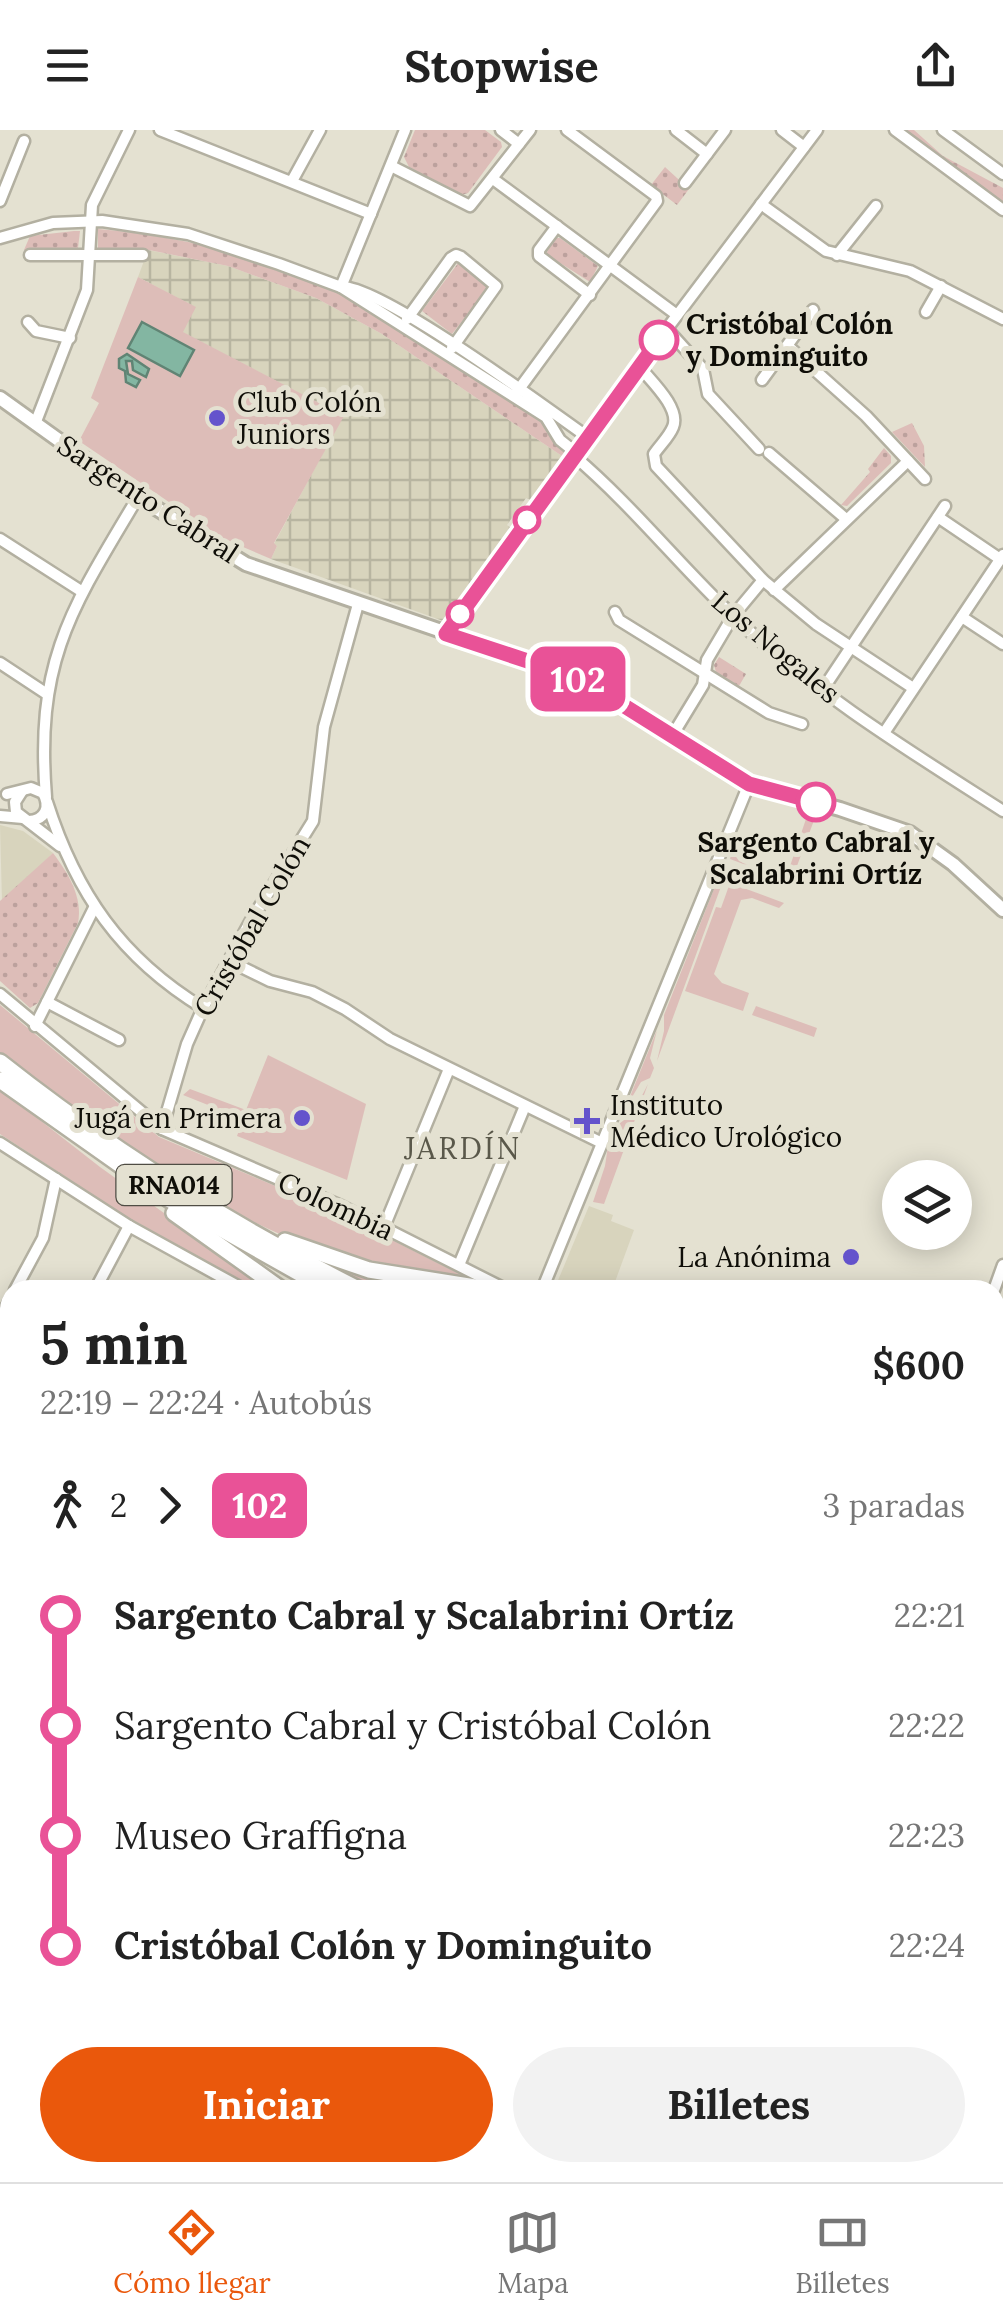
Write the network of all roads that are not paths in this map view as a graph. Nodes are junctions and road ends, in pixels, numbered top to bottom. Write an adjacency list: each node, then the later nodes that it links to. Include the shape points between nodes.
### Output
1 (128, 130): 28 (street)
2 (160, 130): 21 (street)
3 (320, 130): 21 (street)
4 (405, 130): 18 (street)
5 (501, 130): 15 (street)
6 (530, 130): 15 (street)
7 (567, 130): 35 (street, via 656,196)
8 (676, 130): 17 (street)
9 (726, 130): 17 (street)
10 (782, 130): 16 (street)
11 (817, 130): 16 (street)
12 (895, 130): 26 (street)
13 (943, 130): 19 (street)
14 (24, 141): 23 (street)
15 (519, 144): 20 (street)
16 (804, 147): 24 (street)
17 (708, 154): 22 (street)
18 (390, 166): 20 (street, via 470,206); 27 (street)
19 (1003, 174)
20 (493, 179): 29 (street)
21 (292, 181): 27 (street)
22 (685, 183)
23 (0, 201)
24 (761, 204): 33 (street); 41 (street)
25 (876, 206): 33 (street)
26 (1003, 210)
27 (371, 214): 37 (street)
28 (90, 220): 30 (street, Los Nogales); 31 (street); 37 (street, Los Nogales, via 188,234)
29 (557, 226): 35 (street); 38 (street, via 538,254)
30 (0, 238)
31 (89, 253): 32 (street); 34 (street); 46 (street, via 87,290)
32 (143, 255)
33 (837, 255): 36 (street, via 900,268)
34 (30, 256)
35 (611, 266): 38 (street); 41 (street)
36 (941, 286): 40 (street); 42 (street)
37 (341, 287): 43 (street, Los Nogales, via 355,287)
38 (590, 295): 51 (street)
39 (813, 310): 47 (street)
40 (926, 312)
41 (678, 316): 45 (street)
42 (1003, 319)
43 (406, 320): 48 (street, Los Nogales); 48 (street, via 456,255 496,286)
44 (28, 322): 46 (street, via 36,332)
45 (667, 329): 49 (street); 61 (street, via 703,369 708,394)
46 (70, 338): 53 (street)
47 (789, 347): 50 (street); 56 (street)
48 (451, 349): 51 (street, Los Nogales)
49 (639, 366): 54 (street); 64 (street, via 674,418 654,463)
50 (762, 380)
51 (517, 392): 54 (street, Los Nogales); 55 (street, Los Nogales)
52 (0, 398): 53 (main road, Sargento Cabral)
53 (36, 424): 58 (main road, Sargento Cabral)
54 (586, 436): 55 (street)
55 (574, 453): 69 (street, Los Nogales); 71 (street)
56 (908, 461): 57 (street); 61 (street)
57 (925, 479)
58 (138, 497): 66 (street); 67 (main road, Sargento Cabral, via 246,564)
59 (945, 506): 60 (street)
60 (938, 517): 63 (street); 73 (street)
61 (846, 518): 65 (street)
62 (0, 539): 66 (street)
63 (1001, 557): 70 (street)
64 (762, 580): 65 (street); 69 (street)
65 (774, 590): 73 (street)
66 (82, 591): 78 (street, via 57,649)
67 (358, 604): 71 (main road, Sargento Cabral); 93 (street, Cristóbal Colón, via 324,727 314,820)
68 (614, 612): 75 (street)
69 (733, 616): 75 (street); 77 (street, Los Nogales)
70 (962, 616): 72 (street); 76 (street)
71 (446, 634): 81 (main road, Sargento Cabral, via 564,673)
72 (1003, 644)
73 (851, 647): 76 (street); 77 (street)
74 (0, 664): 78 (street)
75 (706, 673): 79 (street, via 769,713); 81 (street)
76 (913, 688): 80 (street)
77 (824, 689): 80 (street, Los Nogales)
78 (47, 694): 82 (street)
79 (802, 724)
80 (884, 734): 87 (street, Los Nogales)
81 (672, 736): 83 (main road, Sargento Cabral)
82 (44, 764): 84 (street); 86 (street)
83 (749, 784): 91 (main road, Sargento Cabral, via 910,834); 106 (street)
84 (24, 790): 85 (street); 86 (street, via 40,790)
85 (9, 798): 88 (street); 89 (street)
86 (47, 799): 89 (street, via 44,815); 90 (street)
87 (1003, 811)
88 (0, 814): 89 (street)
89 (25, 819): 90 (street)
90 (64, 850): 92 (street)
91 (1001, 902)
92 (94, 908): 95 (street); 96 (street, via 141,963)
93 (228, 961): 96 (street, Cristóbal Colón); 100 (street, via 312,992)
94 (0, 994): 97 (street, Colombia)
95 (46, 1002): 97 (street); 98 (street)
96 (203, 1008): 104 (street, Cristóbal Colón)
97 (35, 1026): 104 (street, Colombia)
98 (119, 1040)
99 (0, 1062): 108 (highway, RNA014)
100 (448, 1068): 102 (street); 110 (street)
101 (0, 1080): 103 (highway, RNA014)
102 (525, 1106): 106 (street); 111 (street)
103 (40, 1110): 115 (highway); 116 (highway, RNA014, via 170,1200)
104 (162, 1129): 110 (street, Colombia)
105 (0, 1144): 107 (street)
106 (602, 1144): 120 (street)
107 (56, 1179): 109 (street); 112 (street, via 43,1238)
108 (216, 1210): 117 (highway, RNA014); 118 (highway, via 298,1247)
109 (129, 1226): 113 (street); 114 (street)
110 (384, 1227): 111 (street, Colombia)
111 (459, 1265): 119 (street, Colombia)
112 (21, 1280)
113 (100, 1280)
114 (227, 1280)
115 (268, 1280)
116 (311, 1280)
117 (342, 1280)
118 (425, 1280)
119 (488, 1280)
120 (546, 1280)

